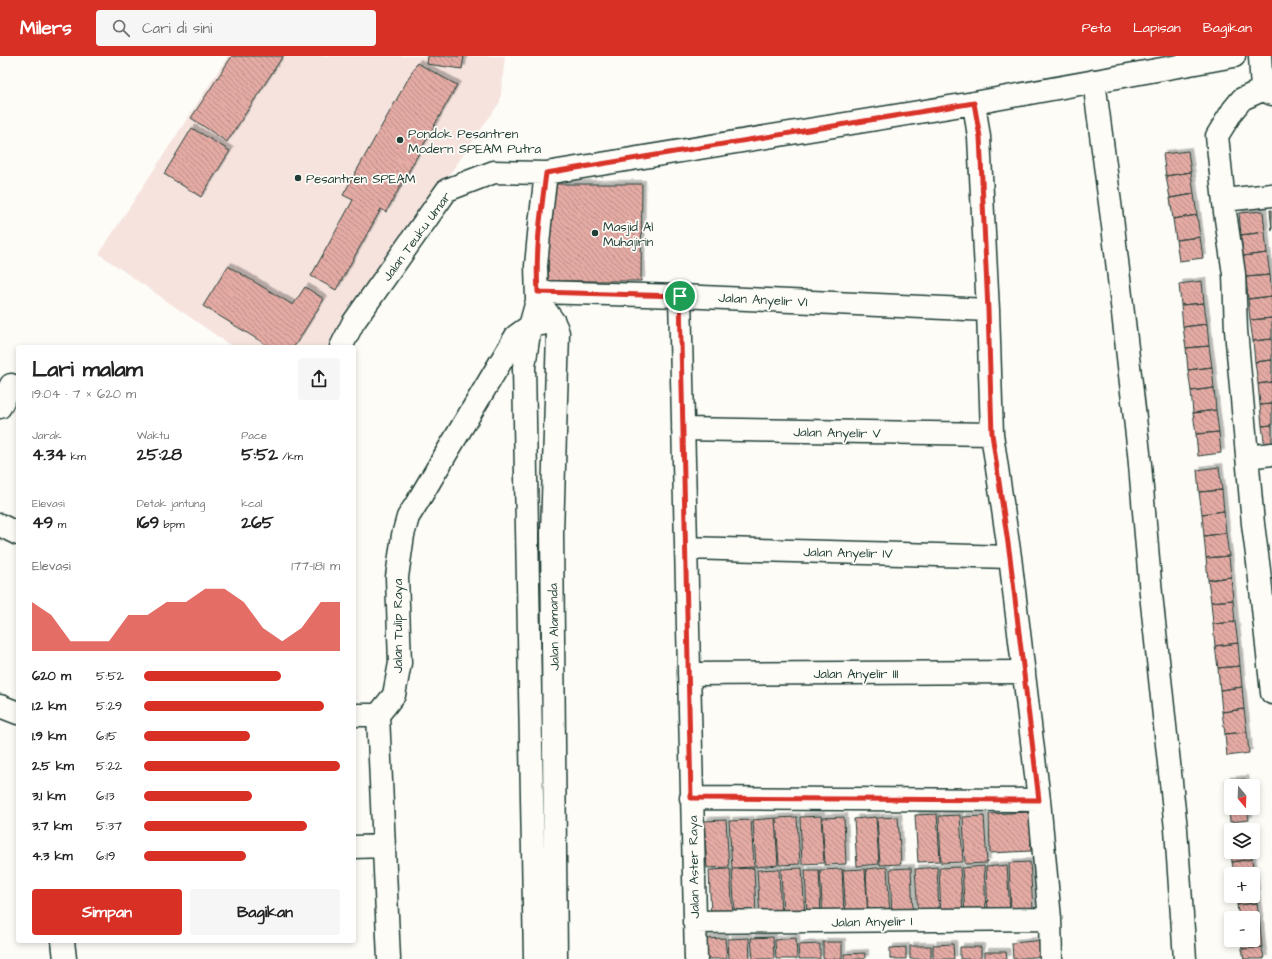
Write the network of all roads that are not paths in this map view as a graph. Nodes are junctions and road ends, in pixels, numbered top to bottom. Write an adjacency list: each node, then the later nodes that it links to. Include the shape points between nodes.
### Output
1 (1234, 56): 3 (street, Jalan Teuku Umar)
2 (1260, 56): 4 (street)
3 (1094, 82): 5 (street, Jalan Teuku Umar); 45 (street, via 1139,453 1176,829)
4 (1267, 92): 8 (street, via 1242,99 1217,136)
5 (974, 103): 6 (street, Jalan Teuku Umar); 11 (street, via 980,137)
6 (546, 173): 10 (street, via 536,266); 14 (street, Jalan Teuku Umar, via 494,172 447,190 353,323)
7 (1272, 195): 8 (street)
8 (1224, 200): 20 (street, via 1234,274)
9 (680, 296): 10 (street, Jalan Anyelir VI); 11 (street, Jalan Anyelir VI); 17 (street, Jalan Aster Raya)
10 (537, 297): 12 (street, Jalan Alamanda); 13 (street, Jalan Alamanda)
11 (988, 310): 18 (street)
12 (554, 322): 13 (street); 42 (street, Jalan Alamanda, via 558,334 552,533)
13 (530, 326): 30 (street, Jalan Tulip Raya, via 516,336 408,517 402,535 397,577 400,663 394,695); 41 (street, Jalan Alamanda, via 524,367)
14 (342, 345)
15 (11, 385): 16 (street)
16 (0, 407)
17 (683, 429): 18 (street, Jalan Anyelir V); 23 (street, Jalan Aster Raya)
18 (992, 434): 24 (street)
19 (1272, 454): 20 (street)
20 (1247, 457): 27 (street, via 1252,524)
21 (0, 525): 22 (street)
22 (16, 533)
23 (686, 548): 24 (street, Jalan Anyelir IV); 26 (street, Jalan Aster Raya)
24 (1010, 557): 25 (street)
25 (1024, 672): 26 (street, Jalan Anyelir III); 33 (street)
26 (689, 674): 32 (street, Jalan Aster Raya)
27 (1272, 693)
28 (0, 706): 29 (street)
29 (16, 712)
30 (378, 715): 31 (street); 34 (street)
31 (356, 716)
32 (691, 798): 33 (street); 37 (street, Jalan Aster Raya)
33 (1039, 800): 36 (street)
34 (384, 846): 35 (street); 40 (street)
35 (356, 847)
36 (1050, 919): 37 (street, Jalan Anyelir I); 44 (street)
37 (694, 922): 43 (street, Jalan Aster Raya)
38 (63, 943): 39 (street)
39 (64, 959)
40 (389, 959)
41 (534, 959)
42 (556, 959)
43 (696, 959)
44 (1051, 959)
45 (1185, 959)

